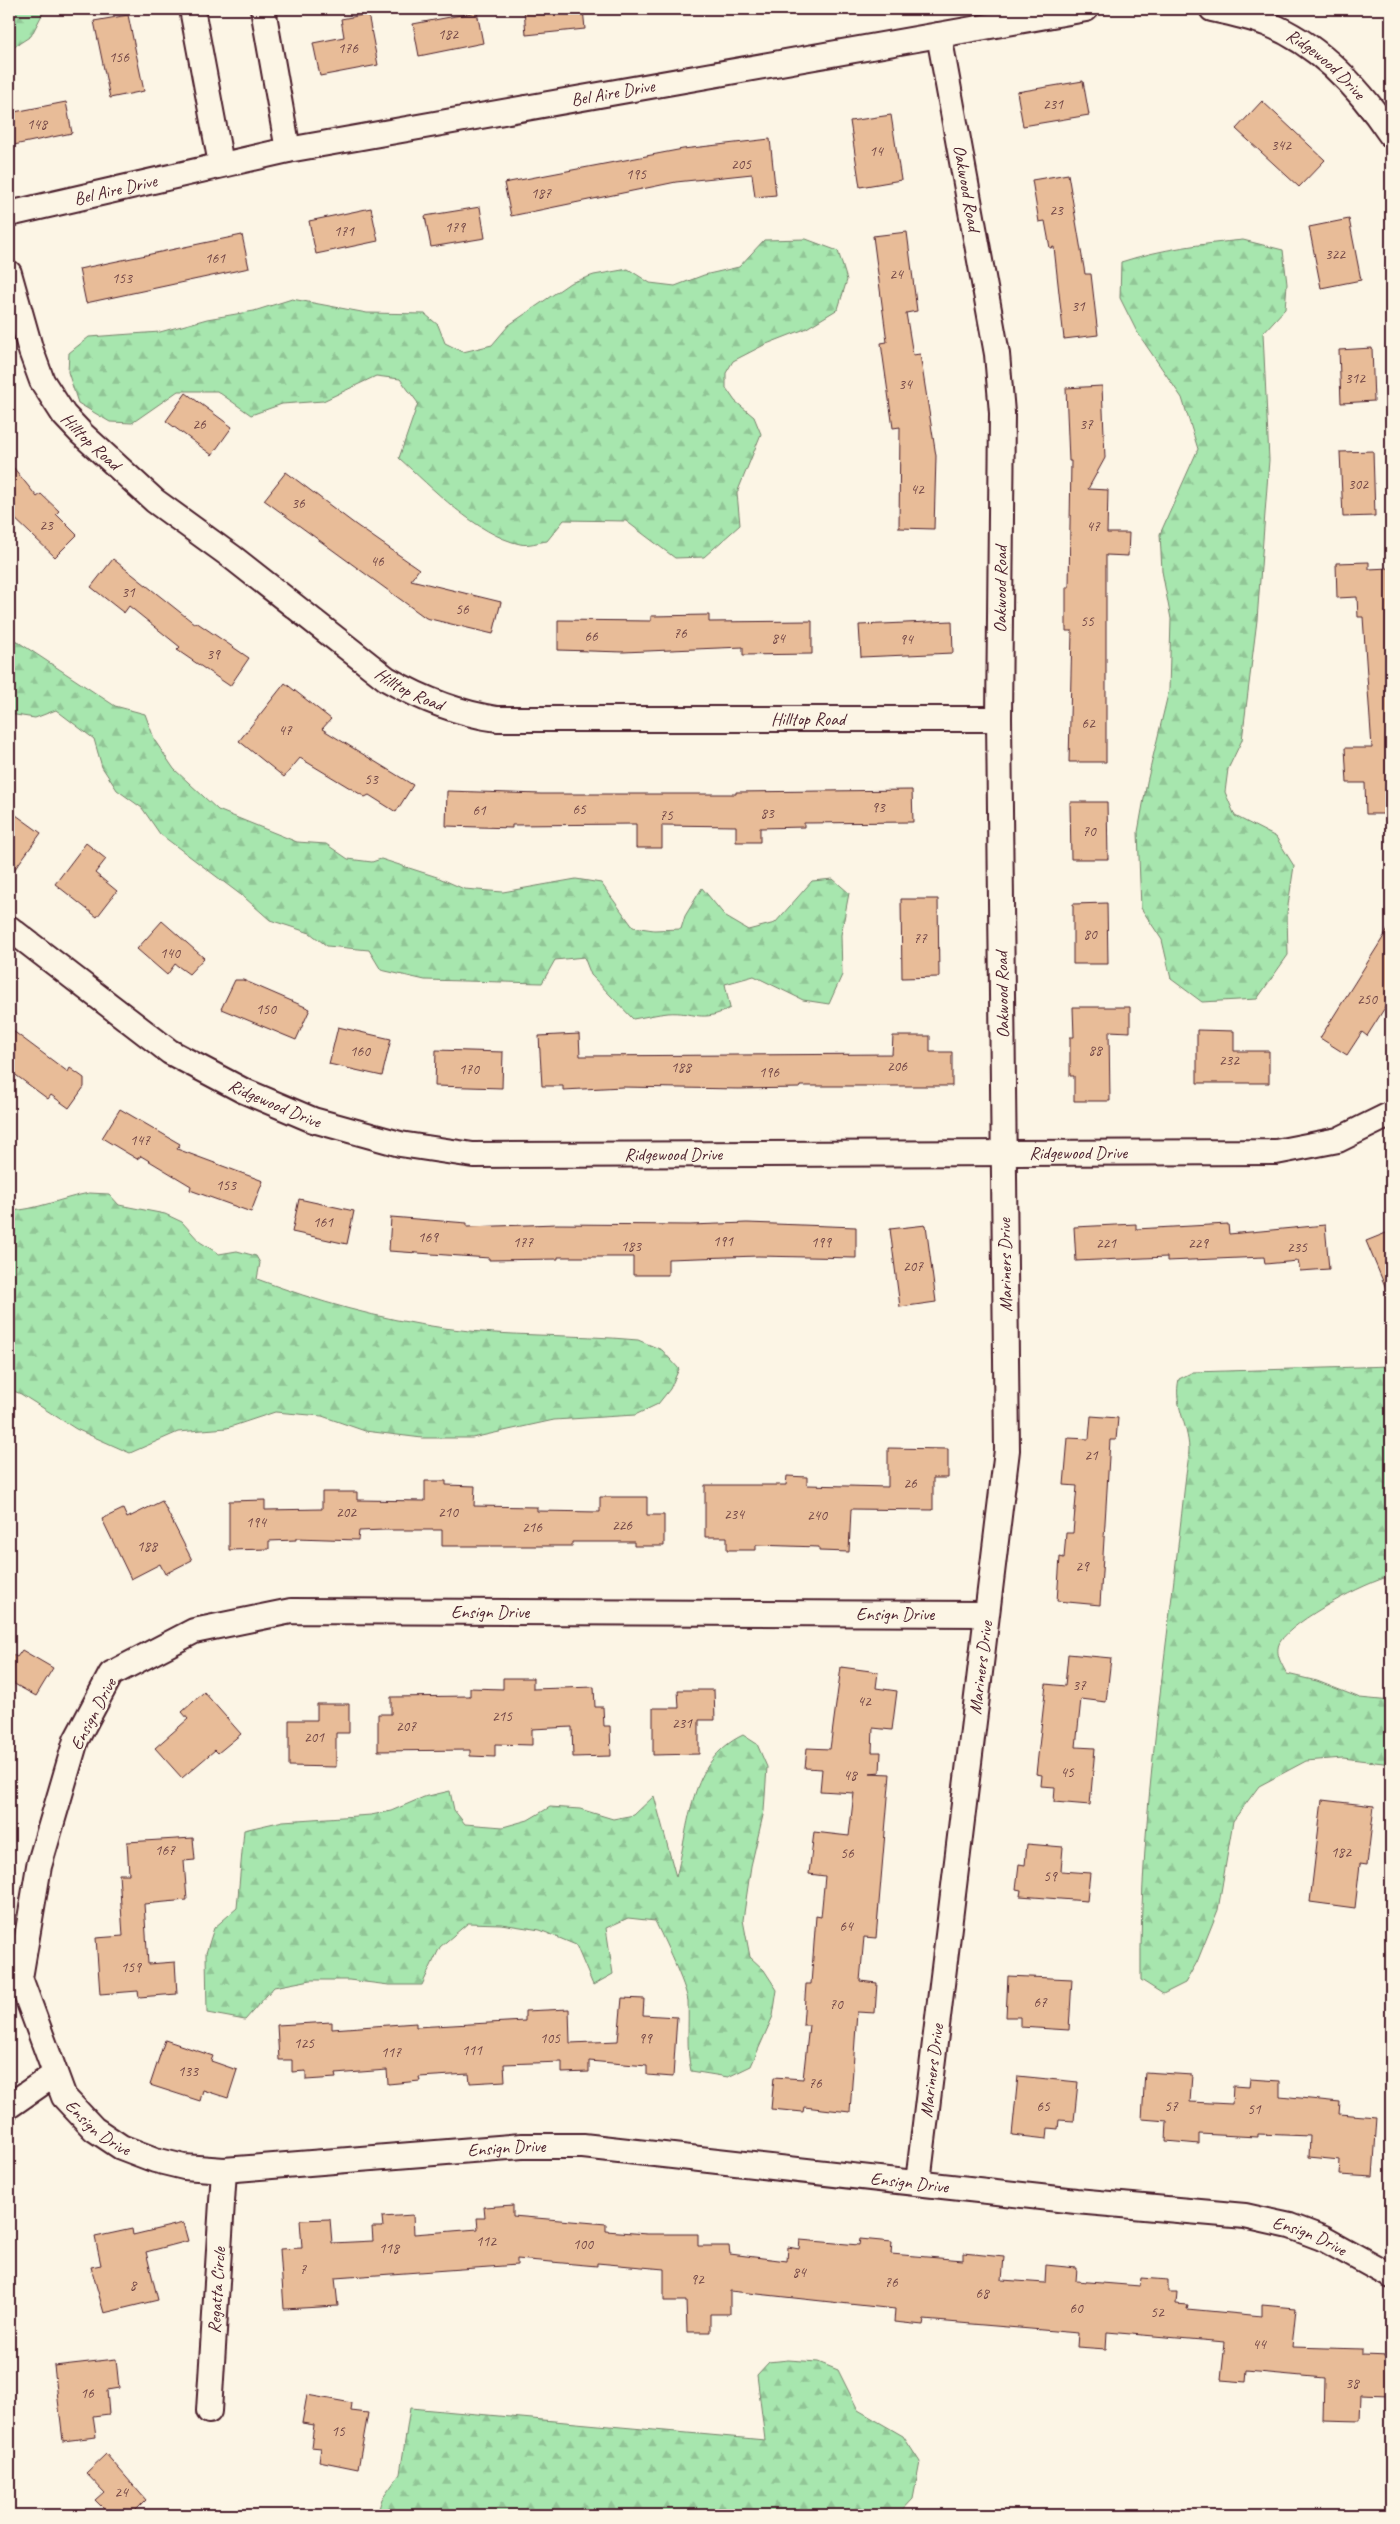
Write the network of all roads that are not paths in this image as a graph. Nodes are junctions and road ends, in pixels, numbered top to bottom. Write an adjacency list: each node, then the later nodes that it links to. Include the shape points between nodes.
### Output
1 (192, 9): 8 (street)
2 (263, 9): 7 (street)
3 (1086, 9): 5 (street)
4 (1212, 9): 6 (street, Ridgewood Drive, via 1268,24 1314,50 1358,91)
5 (938, 35): 7 (street, Bel Aire Drive); 11 (street, Oakwood Road, via 997,354 1002,413)
6 (1391, 135)
7 (288, 150): 8 (street, Bel Aire Drive)
8 (221, 164): 9 (street, Bel Aire Drive)
9 (9, 214)
10 (9, 273): 11 (street, Hilltop Road, via 42,381 64,415 82,434 155,502 232,557 387,679 411,693 468,715 496,719)
11 (999, 719): 14 (street, Oakwood Road)
12 (9, 928): 14 (street, Ridgewood Drive, via 170,1052 242,1090 313,1120 400,1144 482,1155)
13 (1391, 1114): 14 (street, Ridgewood Drive, via 1338,1140 1276,1152)
14 (1003, 1152): 15 (street, Mariners Drive, via 1007,1450)
15 (986, 1614): 16 (street, Ensign Drive, via 290,1611 194,1631 111,1674 76,1740 38,1866 20,1978); 19 (street, Mariners Drive)
16 (55, 2074): 17 (street); 18 (street, Ensign Drive, via 64,2097 94,2129 121,2147 184,2167)
17 (9, 2106)
18 (224, 2170): 19 (street, Ensign Drive, via 522,2146 583,2146); 21 (street, Regatta Circle)
19 (918, 2182): 20 (street, Ensign Drive, via 1269,2220 1322,2238)
20 (1391, 2276)
21 (209, 2411)

